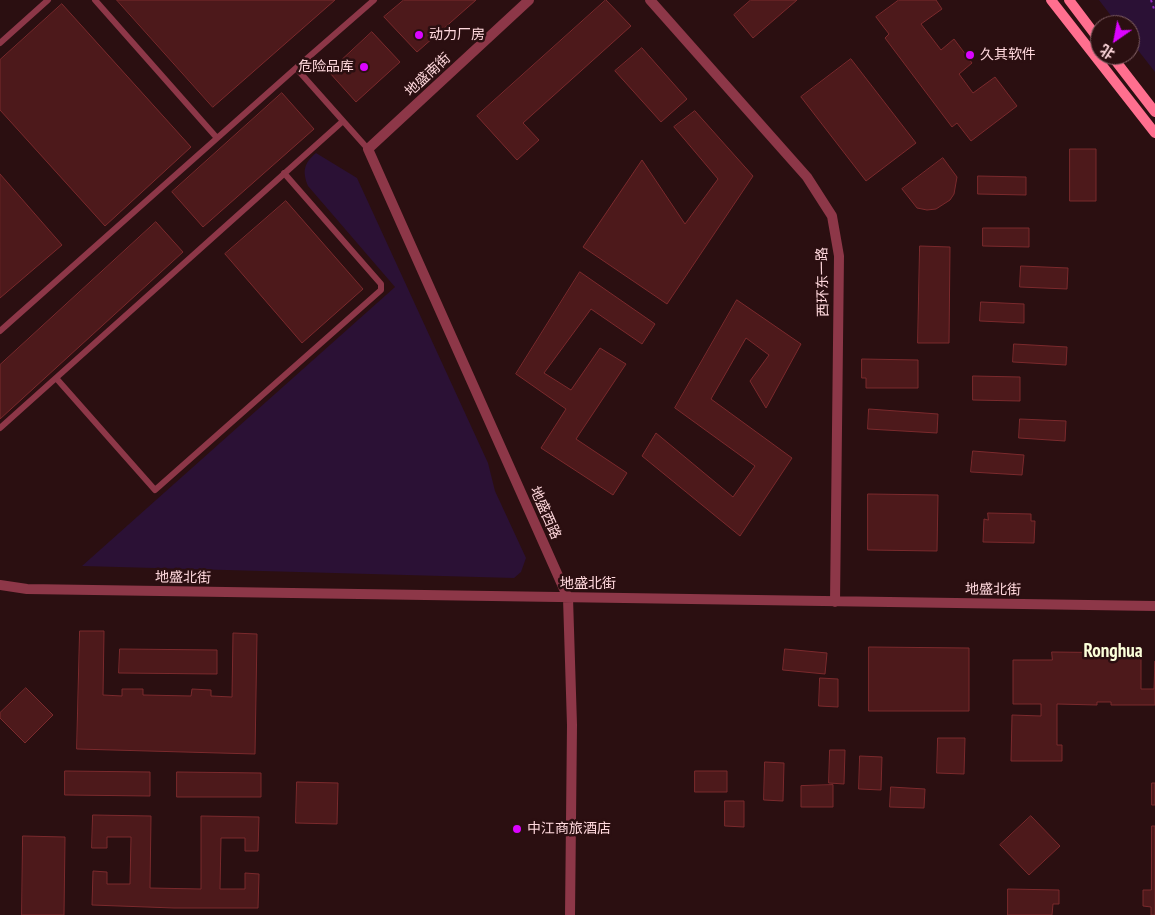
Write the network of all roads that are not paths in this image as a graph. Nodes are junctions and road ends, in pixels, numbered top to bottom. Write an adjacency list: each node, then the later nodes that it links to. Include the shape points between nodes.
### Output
1 (48, 0): 9 (lane)
2 (95, 0): 15 (lane)
3 (374, 0): 11 (lane)
4 (529, 0): 16 (street, 地盛南街)
5 (650, 0): 25 (street, 西环东一路, via 807,177 832,216 839,256)
6 (1051, 0): 14 (main road)
7 (1069, 0): 8 (main road)
8 (1090, 28)
9 (0, 43)
10 (1119, 65): 12 (main road)
11 (296, 68): 13 (lane); 15 (lane)
12 (1155, 112)
13 (343, 121): 16 (lane); 17 (lane)
14 (1155, 133)
15 (217, 138): 18 (lane)
16 (368, 149): 24 (street, 地盛西路)
17 (284, 174): 19 (lane); 19 (lane, via 381,284 382,290 155,490)
18 (0, 331)
19 (56, 378): 20 (lane)
20 (0, 428)
21 (0, 585): 22 (street, 地盛北街)
22 (21, 589): 23 (street, 地盛北街); 24 (street, 地盛北街)
23 (0, 593)
24 (568, 598): 25 (street, 地盛北街); 27 (street, 地盛西路, via 572,725)
25 (835, 602): 26 (street, 地盛北街)
26 (1155, 606)
27 (570, 915)

